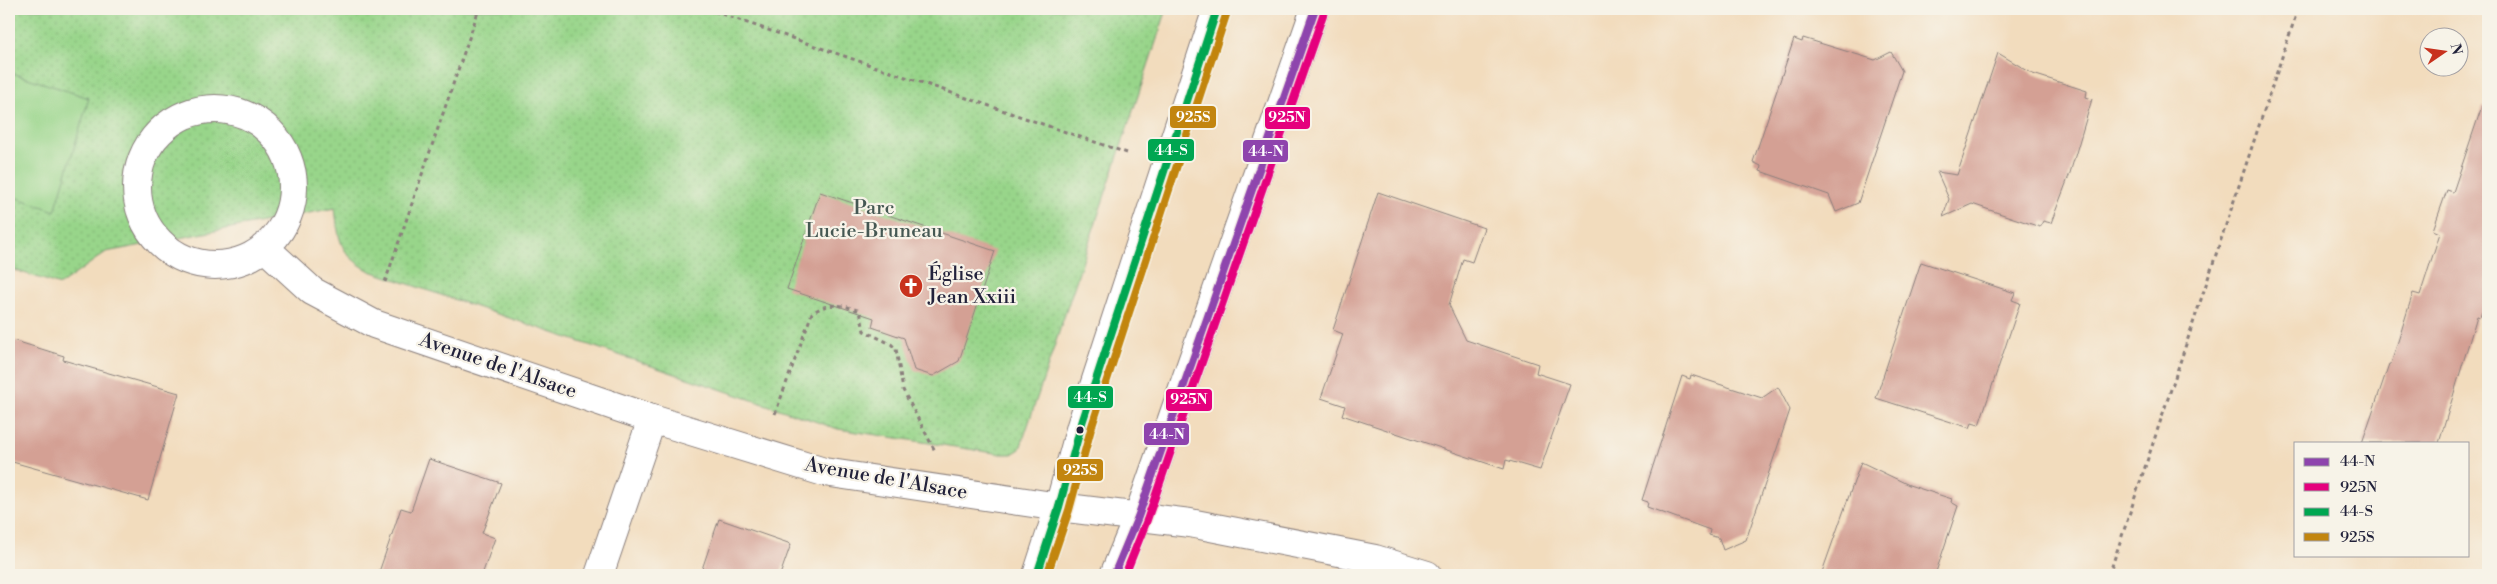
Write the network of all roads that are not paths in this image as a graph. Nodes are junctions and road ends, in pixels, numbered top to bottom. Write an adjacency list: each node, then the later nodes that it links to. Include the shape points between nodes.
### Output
1 (1217, 9): 5 (street, via 1081,426)
2 (1315, 9): 6 (street)
3 (264, 248): 3 (street, via 280,230 291,207 293,182 290,162 274,136 255,119 232,110 207,108 183,115 162,129 146,149 137,174 138,201 147,226 164,247 187,260 213,266 240,261); 4 (street, Avenue de l'Alsace, via 312,291 374,324)
4 (652, 419): 5 (street, Avenue de l'Alsace, via 824,472); 7 (street)
5 (1060, 507): 6 (street, Avenue de l'Alsace); 8 (street)
6 (1138, 517): 9 (street); 10 (street, Avenue de l'Alsace, via 1285,540 1375,559)
7 (599, 575)
8 (1037, 575)
9 (1114, 575)
10 (1427, 575)

